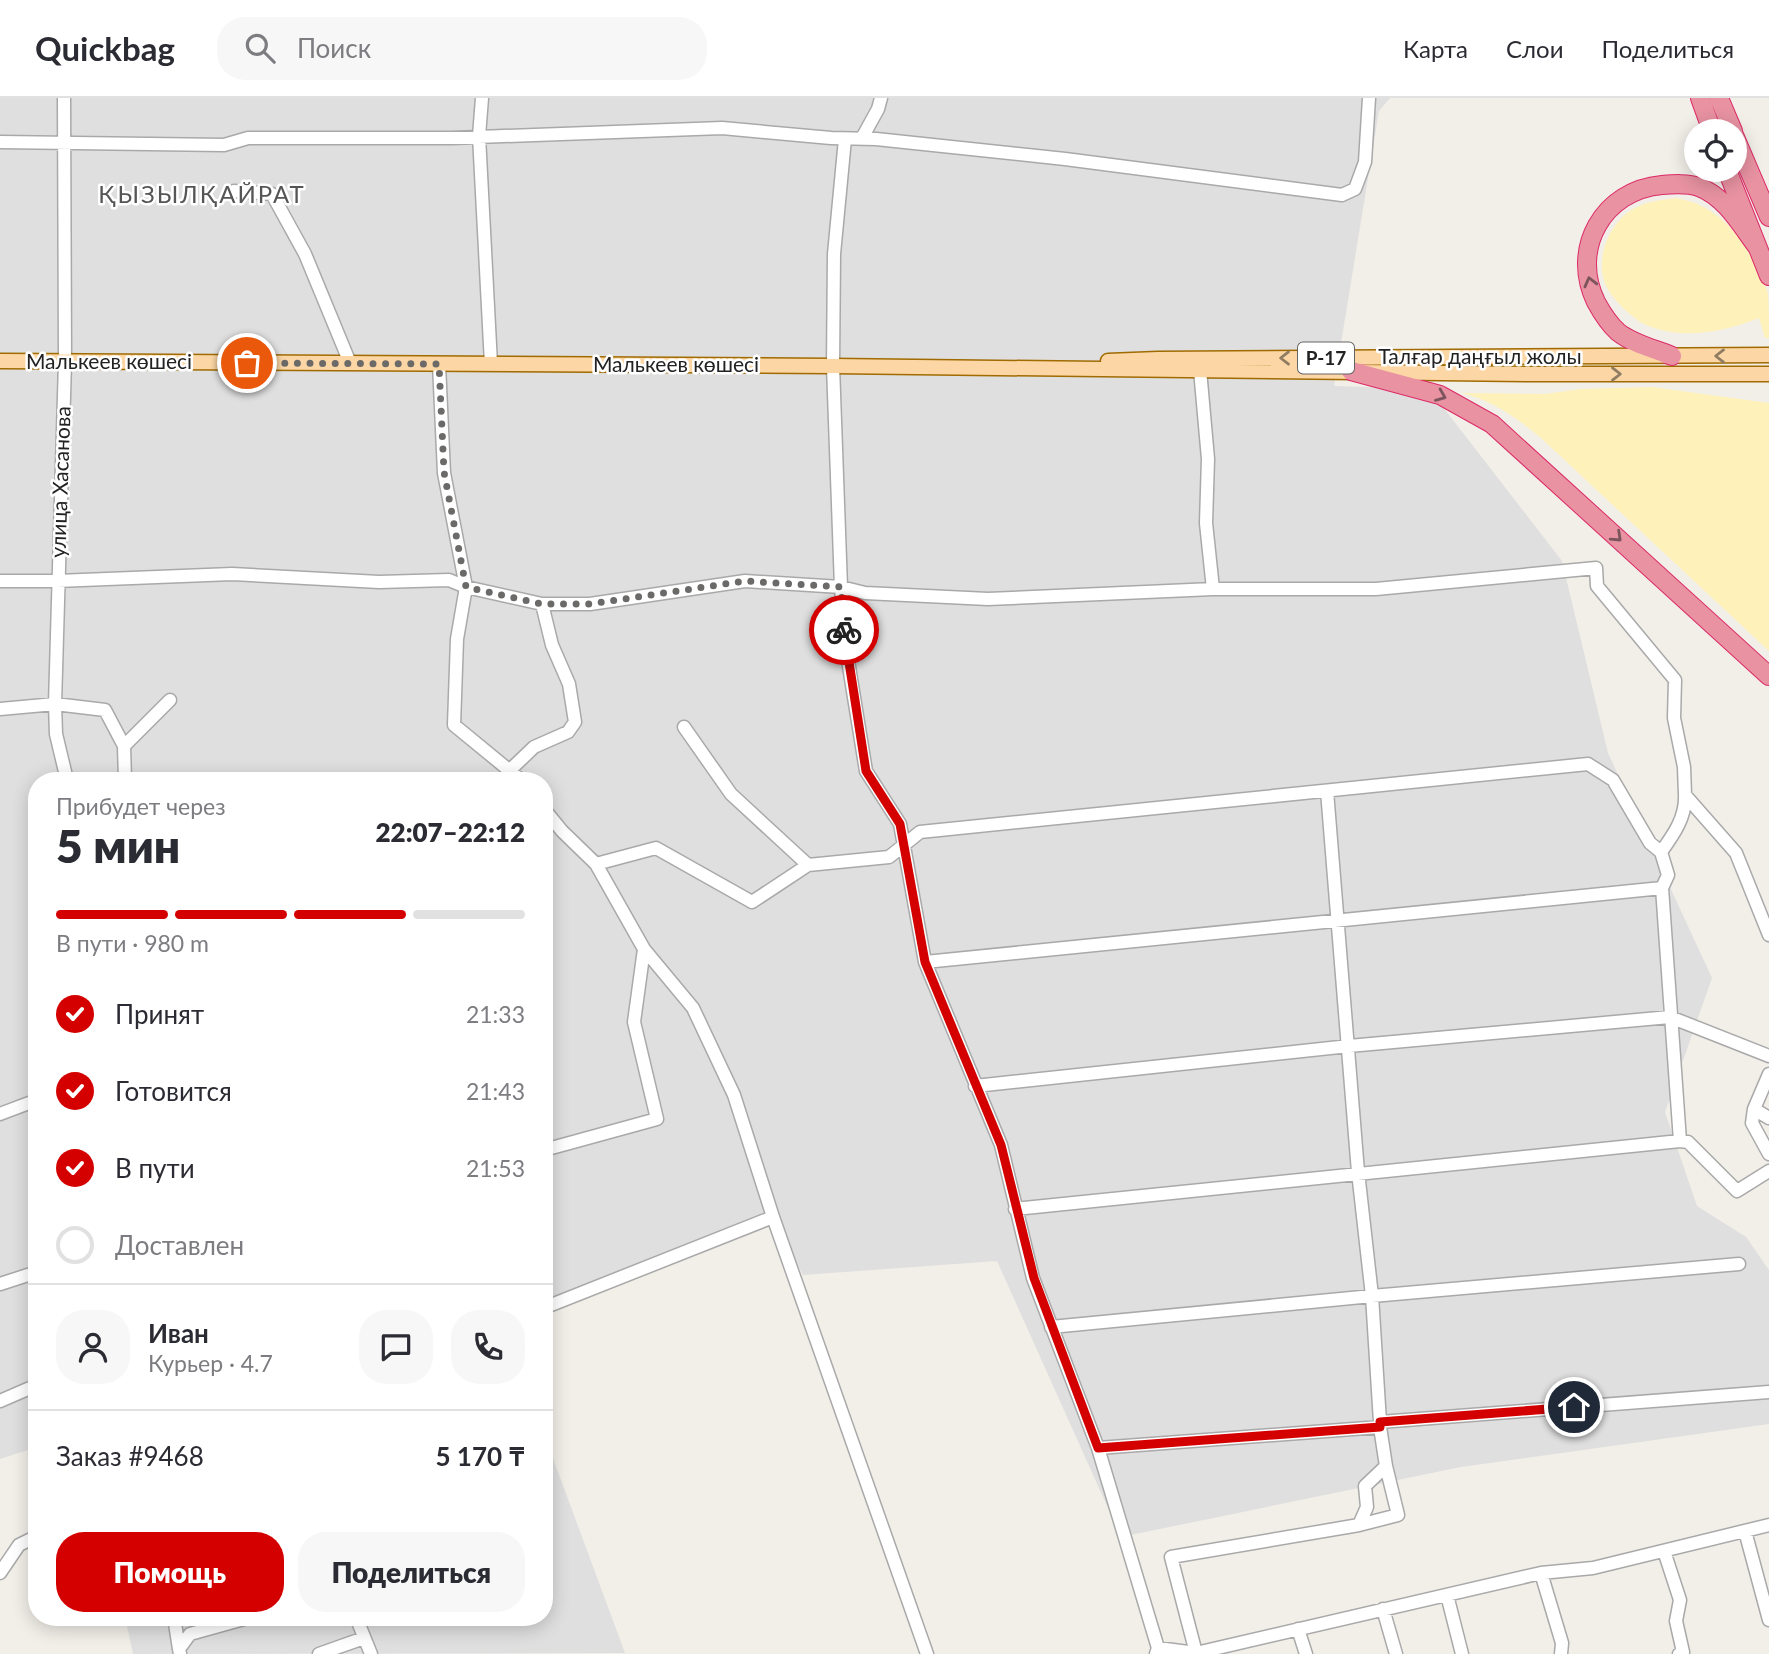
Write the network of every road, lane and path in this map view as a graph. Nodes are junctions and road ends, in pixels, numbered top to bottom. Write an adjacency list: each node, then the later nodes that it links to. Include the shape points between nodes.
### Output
1 (64, 98): 13 (street, улица Хасанова)
2 (482, 98): 9 (street)
3 (881, 98): 10 (street)
4 (1369, 98): 10 (street, via 1365,162 1356,189 1342,195)
5 (1700, 98): 7 (highway)
6 (1719, 98): 8 (highway)
7 (1708, 119)
8 (1728, 119)
9 (480, 136): 11 (street, via 722,128); 13 (street, via 248,138 224,145); 26 (street)
10 (862, 138): 11 (street)
11 (845, 139): 27 (street, via 834,254)
12 (0, 142): 13 (street)
13 (65, 142): 23 (street, улица Хасанова)
14 (1747, 164): 17 (highway)
15 (1732, 182): 18 (highway)
16 (234, 191): 24 (street, via 272,194 305,254)
17 (1769, 217)
18 (1758, 248): 19 (highway); 21 (highway, one-way to 18, via 1633,341 1602,314 1585,265 1599,222 1611,207 1649,186 1700,187 1720,200)
19 (1769, 276)
20 (1769, 355): 21 (main road, Талғар даңғыл жолы / P-17, one-way to 21)
21 (1672, 356): 28 (main road, Талғар даңғыл жолы / P-17, one-way to 28, via 1158,359)
22 (0, 361): 23 (main road, Малькеев көшесі)
23 (65, 362): 24 (main road, Малькеев көшесі); 33 (street, улица Хасанова)
24 (350, 363): 25 (main road, Малькеев көшесі)
25 (439, 364): 26 (main road, Малькеев көшесі); 34 (street, via 444,472)
26 (491, 364): 27 (main road, Малькеев көшесі)
27 (833, 366): 28 (main road, Малькеев көшесі); 35 (street)
28 (981, 368): 29 (main road, Малькеев көшесі)
29 (1200, 370): 30 (main road, Малькеев көшесі); 36 (street)
30 (1352, 371): 31 (main road, Талғар даңғыл жолы / P-17, one-way to 31); 38 (highway, one-way to 38, via 1440,395 1492,424)
31 (1768, 374)
32 (0, 581): 33 (street)
33 (57, 581): 34 (street, via 232,574 379,582 449,580); 40 (street, улица Хасанова)
34 (466, 587): 37 (street); 44 (street, via 457,639 454,725)
35 (841, 587): 36 (street, via 865,593 988,599); 37 (street, via 745,581 590,604); 50 (street, via 866,771)
36 (1213, 589): 48 (street, via 1376,589 1596,568 1597,586 1675,680 1674,718)
37 (542, 604): 44 (street, via 552,645 569,684 575,722 568,732 534,747)
38 (1769, 676)
39 (170, 700): 43 (street)
40 (55, 704): 41 (street); 43 (street, via 106,710); 45 (street, улица Хасанова)
41 (0, 709)
42 (684, 727): 56 (street, via 732,794)
43 (124, 746): 46 (street)
44 (509, 771)
45 (65, 772)
46 (125, 772)
47 (1327, 791): 51 (street); 53 (street, via 1588,764 1613,780 1650,843); 59 (street)
48 (1685, 795): 53 (street, via 1675,832); 60 (street, via 1735,853)
49 (553, 820): 55 (street)
50 (900, 824): 51 (street); 52 (street)
51 (920, 832): 52 (street)
52 (905, 845): 54 (street); 57 (street)
53 (1661, 852): 58 (street, via 1668,875)
54 (890, 857): 56 (street); 57 (street)
55 (596, 864): 56 (street, via 656,848 752,902); 61 (street)
56 (807, 865)
57 (909, 870): 62 (street)
58 (1662, 888): 59 (street); 63 (street)
59 (1336, 922): 62 (street); 64 (street)
60 (1769, 935)
61 (644, 949): 73 (street, via 634,1023 657,1119); 78 (street, via 693,1009 711,1046 734,1095)
62 (925, 962): 67 (street)
63 (1670, 1017): 64 (street); 65 (street); 72 (street)
64 (1349, 1046): 67 (street); 76 (street)
65 (1769, 1056)
66 (1769, 1074): 69 (street)
67 (975, 1086): 77 (street, via 1001,1145)
68 (28, 1103): 70 (street)
69 (1754, 1109): 71 (street); 74 (street, via 1752,1122)
70 (0, 1114)
71 (1769, 1118)
72 (1680, 1141): 75 (street, via 1688,1142 1737,1191); 76 (street)
73 (553, 1148)
74 (1769, 1154)
75 (1769, 1171)
76 (1358, 1172): 77 (street); 82 (street)
77 (1015, 1209): 84 (street)
78 (773, 1217): 83 (street); 111 (street)
79 (1739, 1264): 82 (street)
80 (28, 1275): 81 (street)
81 (0, 1284)
82 (1372, 1296): 84 (street); 88 (street)
83 (553, 1305)
84 (1051, 1327): 89 (street)
85 (28, 1389): 87 (street)
86 (1769, 1392): 88 (street)
87 (0, 1401)
88 (1380, 1424): 89 (street); 90 (street)
89 (1098, 1448): 106 (street)
90 (1386, 1466): 91 (street, via 1365,1486 1367,1507); 91 (street, via 1398,1515)
91 (1359, 1525): 108 (street, via 1171,1557)
92 (1769, 1525): 93 (street)
93 (1745, 1531): 95 (street); 100 (street)
94 (28, 1540): 96 (street, via 19,1545)
95 (1664, 1551): 97 (street, via 1593,1568); 116 (street, via 1680,1600 1676,1620 1683,1652)
96 (0, 1573)
97 (1541, 1573): 98 (street); 115 (street, via 1562,1643)
98 (1447, 1595): 99 (street); 114 (street)
99 (1382, 1609): 104 (street); 113 (street)
100 (1769, 1620)
101 (175, 1626): 107 (street)
102 (219, 1626): 107 (street, via 190,1634)
103 (359, 1626): 105 (street)
104 (1298, 1629): 108 (street); 112 (street)
105 (364, 1638): 109 (street); 110 (street)
106 (1157, 1651): 108 (street)
107 (179, 1652)
108 (1196, 1653)
109 (319, 1654)
110 (371, 1654)
111 (927, 1654)
112 (1306, 1654)
113 (1396, 1654)
114 (1462, 1654)
115 (1561, 1654)
116 (1679, 1654)

